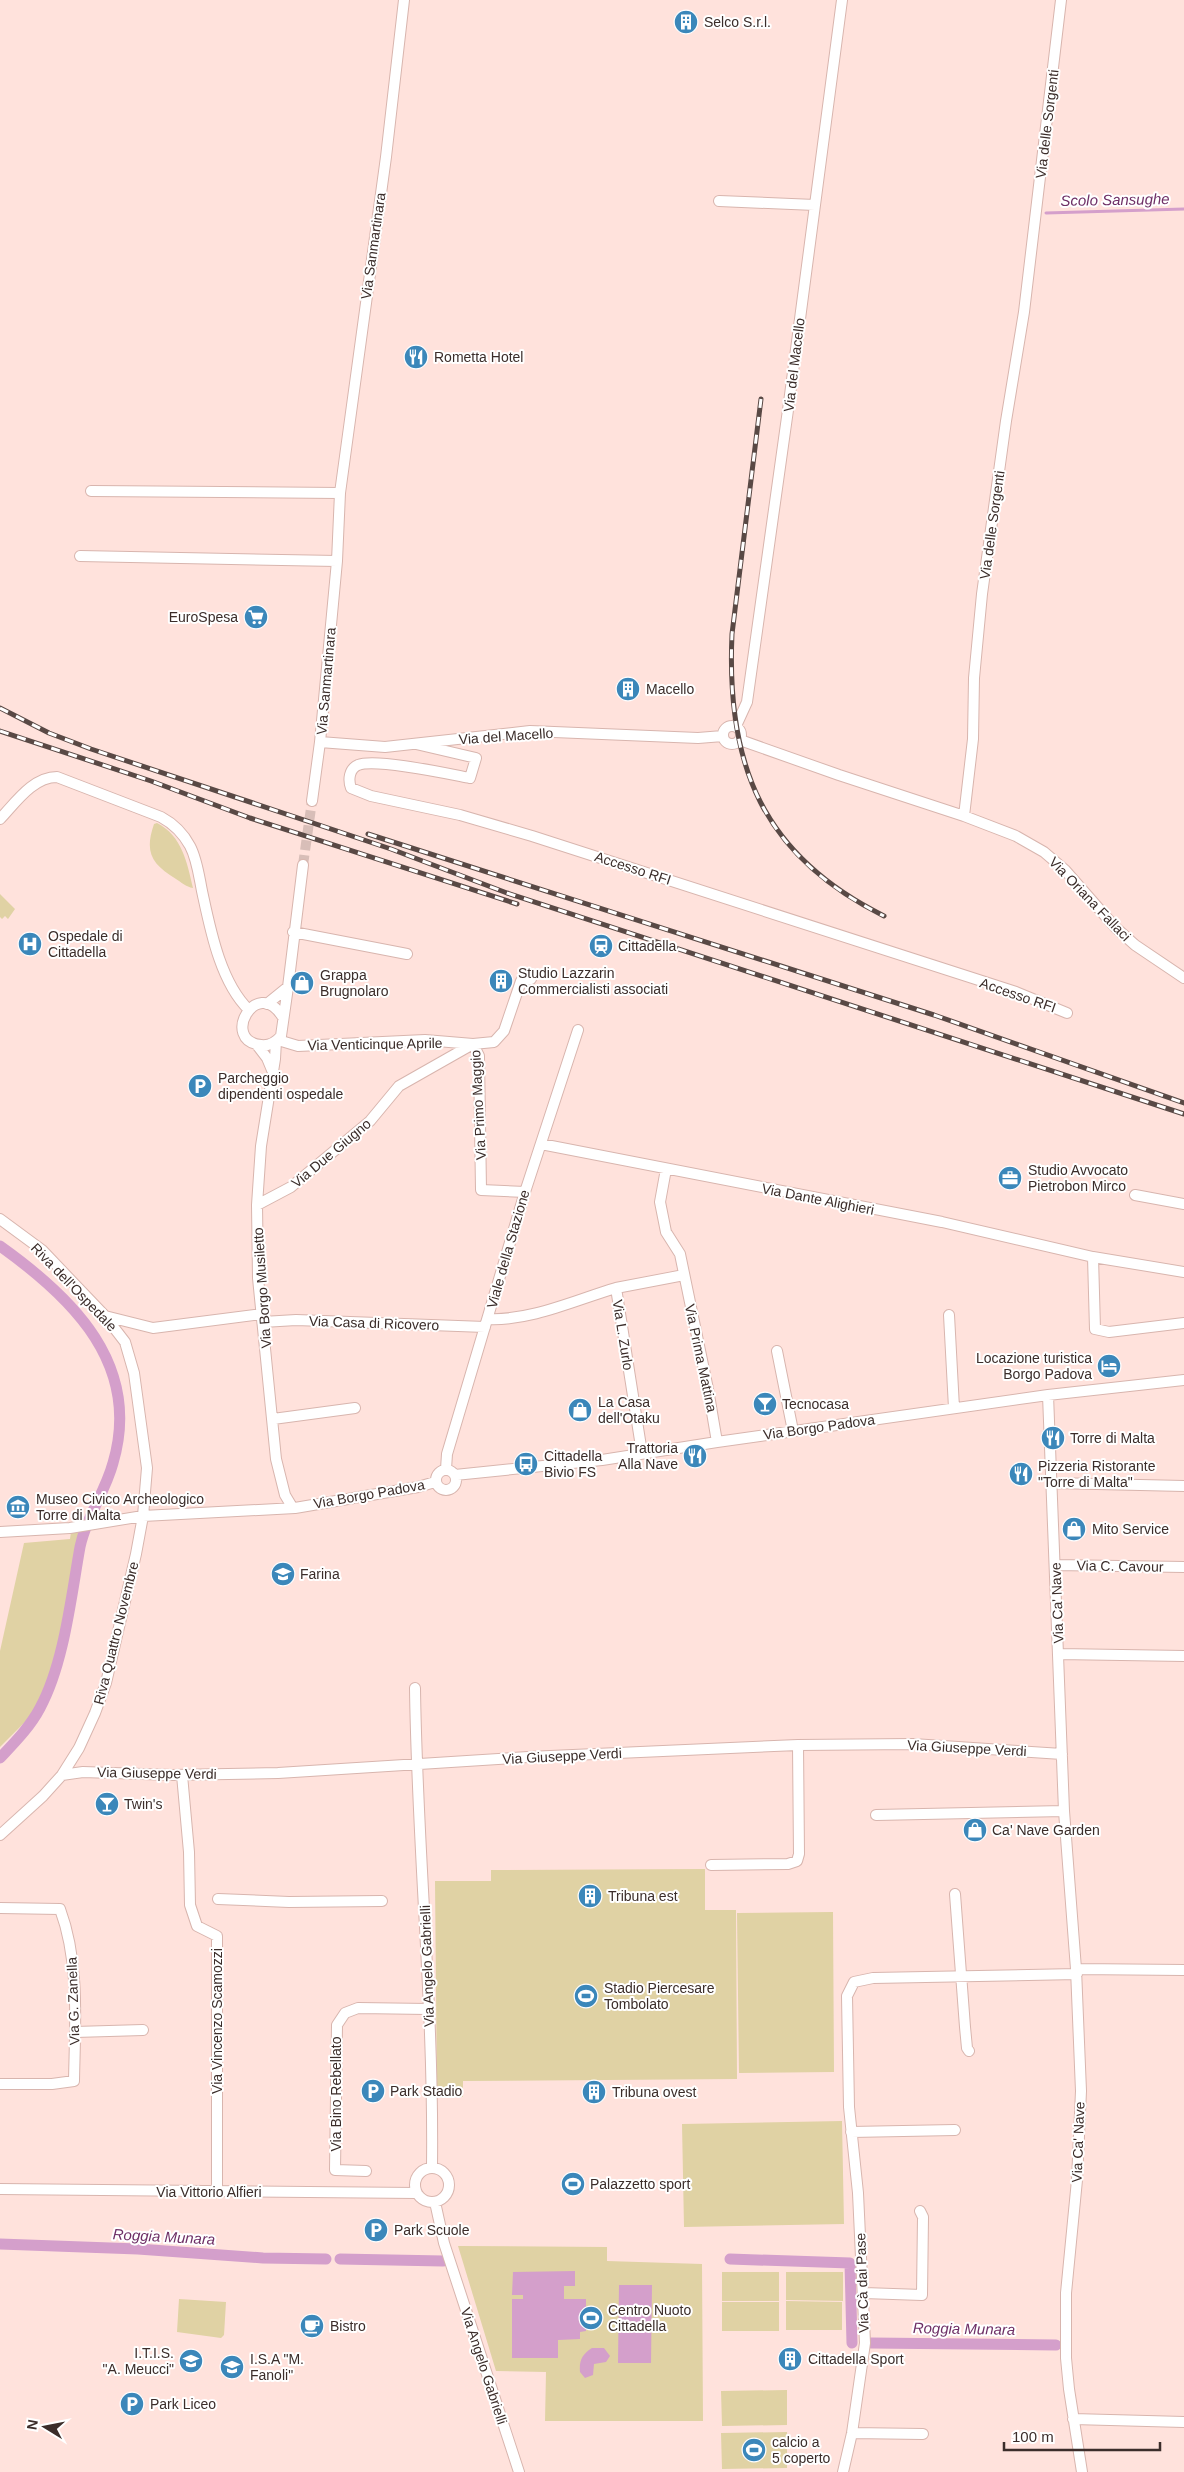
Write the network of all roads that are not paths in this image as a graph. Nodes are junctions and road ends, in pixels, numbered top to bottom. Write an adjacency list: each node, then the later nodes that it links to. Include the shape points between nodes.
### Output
1 (404, 0): 7 (street, Via Sanmartinara)
2 (842, 0): 5 (street, Via del Macello)
3 (1061, 0): 16 (street, Via delle Sorgenti, via 1024,312 982,594 974,678 973,740)
4 (719, 202): 5 (street)
5 (814, 205): 10 (street, Via del Macello, via 747,702)
6 (91, 491): 7 (street)
7 (340, 492): 9 (street, Via Sanmartinara)
8 (80, 556): 9 (street)
9 (337, 561): 13 (street, Via Sanmartinara)
10 (736, 726): 11 (street, Via del Macello, via 726,727); 12 (street)
11 (723, 736): 12 (street, Via del Macello, via 732,744); 14 (street, Via del Macello, via 698,738 530,731)
12 (740, 740): 16 (street)
13 (320, 742): 14 (street, Via del Macello, via 385,747); 15 (street, Via Sanmartinara)
14 (416, 744): 26 (street, Accesso RFI, via 474,758 470,778 369,763 352,770 351,788 532,836 1016,992)
15 (312, 801)
16 (964, 816): 21 (street, Via Oriana Fallaci, via 1016,836 1044,852 1135,945)
17 (0, 819): 25 (street, via 38,782 46,777 57,777 171,823 191,848 215,945 234,992)
18 (303, 865): 19 (street)
19 (293, 932): 20 (street); 23 (street)
20 (407, 954)
21 (1184, 978)
22 (531, 979): 30 (street, Via Primo Maggio, via 521,981 504,1032 494,1042)
23 (288, 987): 24 (street); 27 (street)
24 (267, 1004): 25 (street); 27 (street)
25 (249, 1010): 31 (street, via 243,1021 244,1033)
26 (1068, 1013)
27 (282, 1016): 29 (street, via 284,1026)
28 (578, 1030): 33 (street, Viale della Stazione)
29 (277, 1040): 30 (street, Via Venticinque Aprile, via 298,1046 425,1040); 31 (street); 32 (street, Via Borgo Musiletto)
30 (473, 1044): 35 (street, Via Primo Maggio, via 479,1056 481,1190); 38 (street, Via Due Giugno, via 399,1086 370,1121 291,1187)
31 (257, 1045): 32 (street)
32 (272, 1070): 38 (street, Via Borgo Musiletto, via 260,1146)
33 (542, 1144): 34 (street, Via Dante Alighieri); 35 (street, Viale della Stazione)
34 (666, 1169): 40 (street, Via Dante Alighieri, via 942,1222); 42 (street, Via Prima Mattina, via 662,1209 666,1232 680,1254)
35 (525, 1192): 47 (street, Viale della Stazione)
36 (1135, 1195): 37 (street)
37 (1184, 1204)
38 (257, 1205): 46 (street, Via Borgo Musiletto)
39 (0, 1219): 44 (street, Riva dell'Ospedale, via 42,1250)
40 (1093, 1257): 41 (street, Via Dante Alighieri); 48 (street, via 1095,1329 1109,1332)
41 (1184, 1272)
42 (684, 1275): 43 (street); 56 (street, Via Prima Mattina)
43 (616, 1288): 47 (street, Via L. Zurlo, via 541,1312); 57 (street, Via L. Zurlo)
44 (106, 1316): 46 (street, Via Casa di Ricovero, via 153,1328); 65 (street, Riva dell'Ospedale, via 126,1342 134,1373 147,1468)
45 (949, 1316): 53 (street)
46 (262, 1318): 47 (street, Via Casa di Ricovero); 54 (street, Via Borgo Musiletto)
47 (490, 1321): 58 (street, Viale della Stazione, via 447,1454)
48 (1184, 1323)
49 (777, 1351): 55 (street)
50 (1184, 1380): 51 (street, Via Borgo Padova)
51 (1048, 1395): 53 (street, Via Borgo Padova); 60 (street, Via Ca' Nave)
52 (355, 1408): 54 (street)
53 (954, 1408): 55 (street, Via Borgo Padova)
54 (273, 1418): 62 (street, Via Borgo Musiletto, via 276,1459 284,1495)
55 (793, 1431): 56 (street, Via Borgo Padova)
56 (717, 1442): 57 (street, Via Borgo Padova)
57 (642, 1453): 58 (street, Via Borgo Padova, via 602,1460)
58 (451, 1472): 59 (street, Via Borgo Padova, via 439,1472); 59 (street, Via Borgo Padova, via 455,1483 451,1489 440,1488)
59 (436, 1482): 63 (street, Via Borgo Padova)
60 (1053, 1483): 61 (street); 67 (street, Via Ca' Nave)
61 (1184, 1486)
62 (290, 1505): 63 (street, Via Borgo Padova); 64 (street, Via Borgo Padova)
63 (303, 1506): 64 (street, Via Borgo Padova)
64 (268, 1510): 65 (street, Via Borgo Padova)
65 (143, 1516): 66 (street, Via Borgo Padova, via 70,1528); 75 (street, Riva Quattro Novembre, via 106,1682 79,1748)
66 (0, 1532)
67 (1055, 1565): 68 (street, Via C. Cavour); 69 (street, Via Ca' Nave)
68 (1184, 1567)
69 (1059, 1654): 70 (street); 73 (street, Via Ca' Nave)
70 (1184, 1656)
71 (415, 1688): 74 (street, Via Angelo Gabrielli)
72 (798, 1745): 73 (street, Via Giuseppe Verdi, via 913,1744); 74 (street, Via Giuseppe Verdi); 80 (street, via 797,1861 788,1864)
73 (1062, 1754): 77 (street, Via Ca' Nave)
74 (416, 1764): 76 (street, Via Giuseppe Verdi, via 278,1773); 88 (street, Via Angelo Gabrielli)
75 (62, 1775): 76 (street, Via Giuseppe Verdi, via 82,1772); 79 (street, Riva Quattro Novembre)
76 (182, 1775): 98 (street, Via Vincenzo Scamozzi, via 192,1912 197,1926 217,1936)
77 (1064, 1811): 78 (street); 86 (street, Via Ca' Nave)
78 (876, 1815)
79 (0, 1835)
80 (711, 1865)
81 (955, 1894): 87 (street)
82 (218, 1899): 83 (street)
83 (382, 1901)
84 (0, 1908): 90 (street, Via G. Zanella, via 60,1910 69,1932)
85 (1184, 1970): 86 (street, Via Cà dai Pase)
86 (1076, 1972): 87 (street, Via Cà dai Pase); 103 (street, Via Ca' Nave, via 1080,2138 1066,2293 1066,2358)
87 (962, 1976): 91 (street); 94 (street, Via Cà dai Pase, via 873,1978 854,1982 847,1996)
88 (428, 2009): 95 (street, Via Angelo Gabrielli, via 433,2102); 96 (street, Via Bino Rebellato, via 358,2008 346,2013 336,2025 335,2170)
89 (143, 2030): 90 (street)
90 (75, 2032): 92 (street, Via G. Zanella, via 74,2080 52,2084)
91 (969, 2051)
92 (0, 2084)
93 (955, 2130): 94 (street)
94 (852, 2132): 102 (street, Via Cà dai Pase)
95 (432, 2167): 99 (street, via 417,2176); 100 (street, via 444,2172 450,2183 448,2193)
96 (366, 2171)
97 (0, 2189): 98 (street, Via Vittorio Alfieri)
98 (217, 2192): 99 (street, Via Vittorio Alfieri)
99 (417, 2193): 100 (street, via 425,2200)
100 (435, 2202): 107 (street, Via Angelo Gabrielli, via 444,2243)
101 (920, 2211): 102 (street, via 923,2218 922,2295)
102 (864, 2293): 105 (street, Via Cà dai Pase, via 865,2343)
103 (1073, 2419): 104 (street); 109 (street, Via Ca' Nave)
104 (1184, 2422)
105 (852, 2433): 106 (street); 108 (street, Via Cà dai Pase)
106 (923, 2434)
107 (519, 2472)
108 (844, 2472)
109 (1082, 2472)

